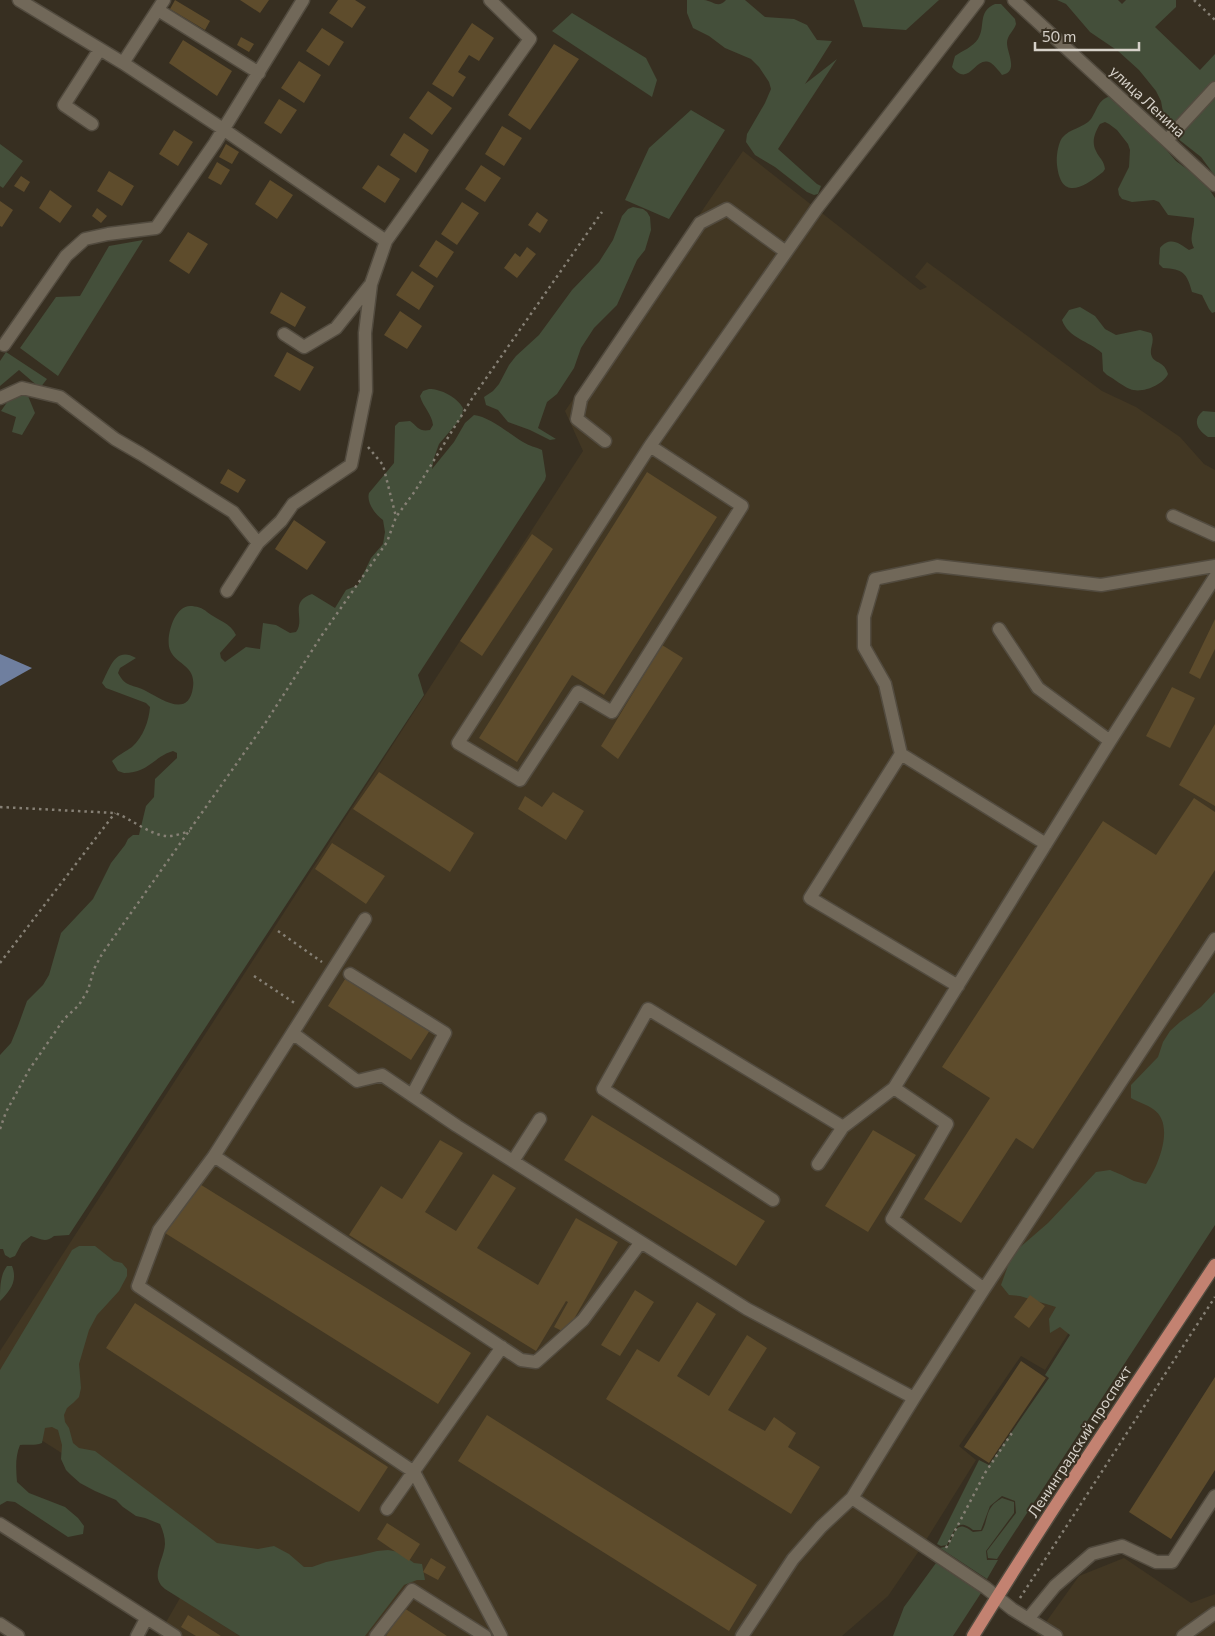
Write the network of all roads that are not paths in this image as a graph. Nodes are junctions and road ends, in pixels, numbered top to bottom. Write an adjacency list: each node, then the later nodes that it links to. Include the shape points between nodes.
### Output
1 (19, 0): 7 (street)
2 (303, 0): 9 (street)
3 (490, 0): 15 (street, via 530,39)
4 (978, 0): 16 (street)
5 (1014, 0): 13 (street, улица Ленина)
6 (161, 5): 8 (street); 9 (street)
7 (100, 49): 8 (street); 11 (street, via 64,105)
8 (123, 64): 12 (street)
9 (259, 73): 12 (street)
10 (1215, 88): 13 (street)
11 (92, 124)
12 (224, 129): 15 (street); 19 (street, via 156,228 85,239 66,256)
13 (1167, 140): 14 (street, улица Ленина)
14 (1215, 185)
15 (386, 241): 17 (street)
16 (786, 252): 21 (street, via 727,209 700,223 580,399 577,419); 22 (street)
17 (371, 284): 18 (street, via 336,328 304,347); 25 (street, via 365,333 366,391 351,465 293,504)
18 (284, 334)
19 (1, 346)
20 (0, 398): 25 (street, via 22,388 60,396 115,439 233,512)
21 (606, 441)
22 (650, 446): 22 (street, via 458,743 520,780 578,692 612,712 742,506)
23 (1173, 516): 24 (street)
24 (1215, 535)
25 (258, 543): 28 (street)
26 (1215, 566): 31 (street, via 1100,585 937,566 875,579 864,617 864,647 885,684)
27 (1215, 577): 30 (street)
28 (227, 591)
29 (999, 629): 30 (street, via 1038,688)
30 (1110, 742): 32 (street)
31 (901, 754): 32 (street); 36 (street, via 810,898)
32 (1046, 844): 36 (street)
33 (365, 919): 37 (street)
34 (1215, 939): 48 (street)
35 (350, 974): 39 (street, via 445,1033)
36 (958, 986): 38 (street)
37 (290, 1037): 39 (street, via 298,1037 357,1082 382,1075); 42 (street)
38 (894, 1088): 41 (street); 48 (street, via 947,1124 892,1219)
39 (412, 1096): 43 (street)
40 (540, 1119): 43 (street)
41 (843, 1128): 44 (street); 45 (street, via 648,1008 603,1089)
42 (214, 1156): 49 (street); 51 (street, via 159,1230 138,1286)
43 (513, 1161): 46 (street)
44 (818, 1164)
45 (773, 1200)
46 (641, 1242): 49 (street, via 583,1320 536,1362 521,1360); 50 (street, via 747,1309)
47 (1215, 1265): 56 (main road, Ленинградский проспект)
48 (984, 1289): 50 (street)
49 (502, 1347): 51 (street)
50 (914, 1398): 53 (street)
51 (414, 1472): 54 (street); 66 (street)
52 (1215, 1496): 59 (street, via 1172,1562 1156,1562 1122,1546 1092,1554 1055,1586)
53 (852, 1498): 56 (street); 67 (street, via 793,1558)
54 (387, 1509)
55 (0, 1524): 58 (street)
56 (997, 1597): 59 (street); 68 (main road, Ленинградский проспект)
57 (1215, 1613): 70 (street)
58 (146, 1619): 62 (street); 63 (street)
59 (1028, 1620): 69 (street)
60 (0, 1624): 61 (street)
61 (18, 1636)
62 (137, 1636)
63 (175, 1636)
64 (376, 1636): 65 (street, via 412,1590)
65 (485, 1636)
66 (501, 1636)
67 (742, 1636)
68 (973, 1636)
69 (1056, 1636)
70 (1183, 1636)

